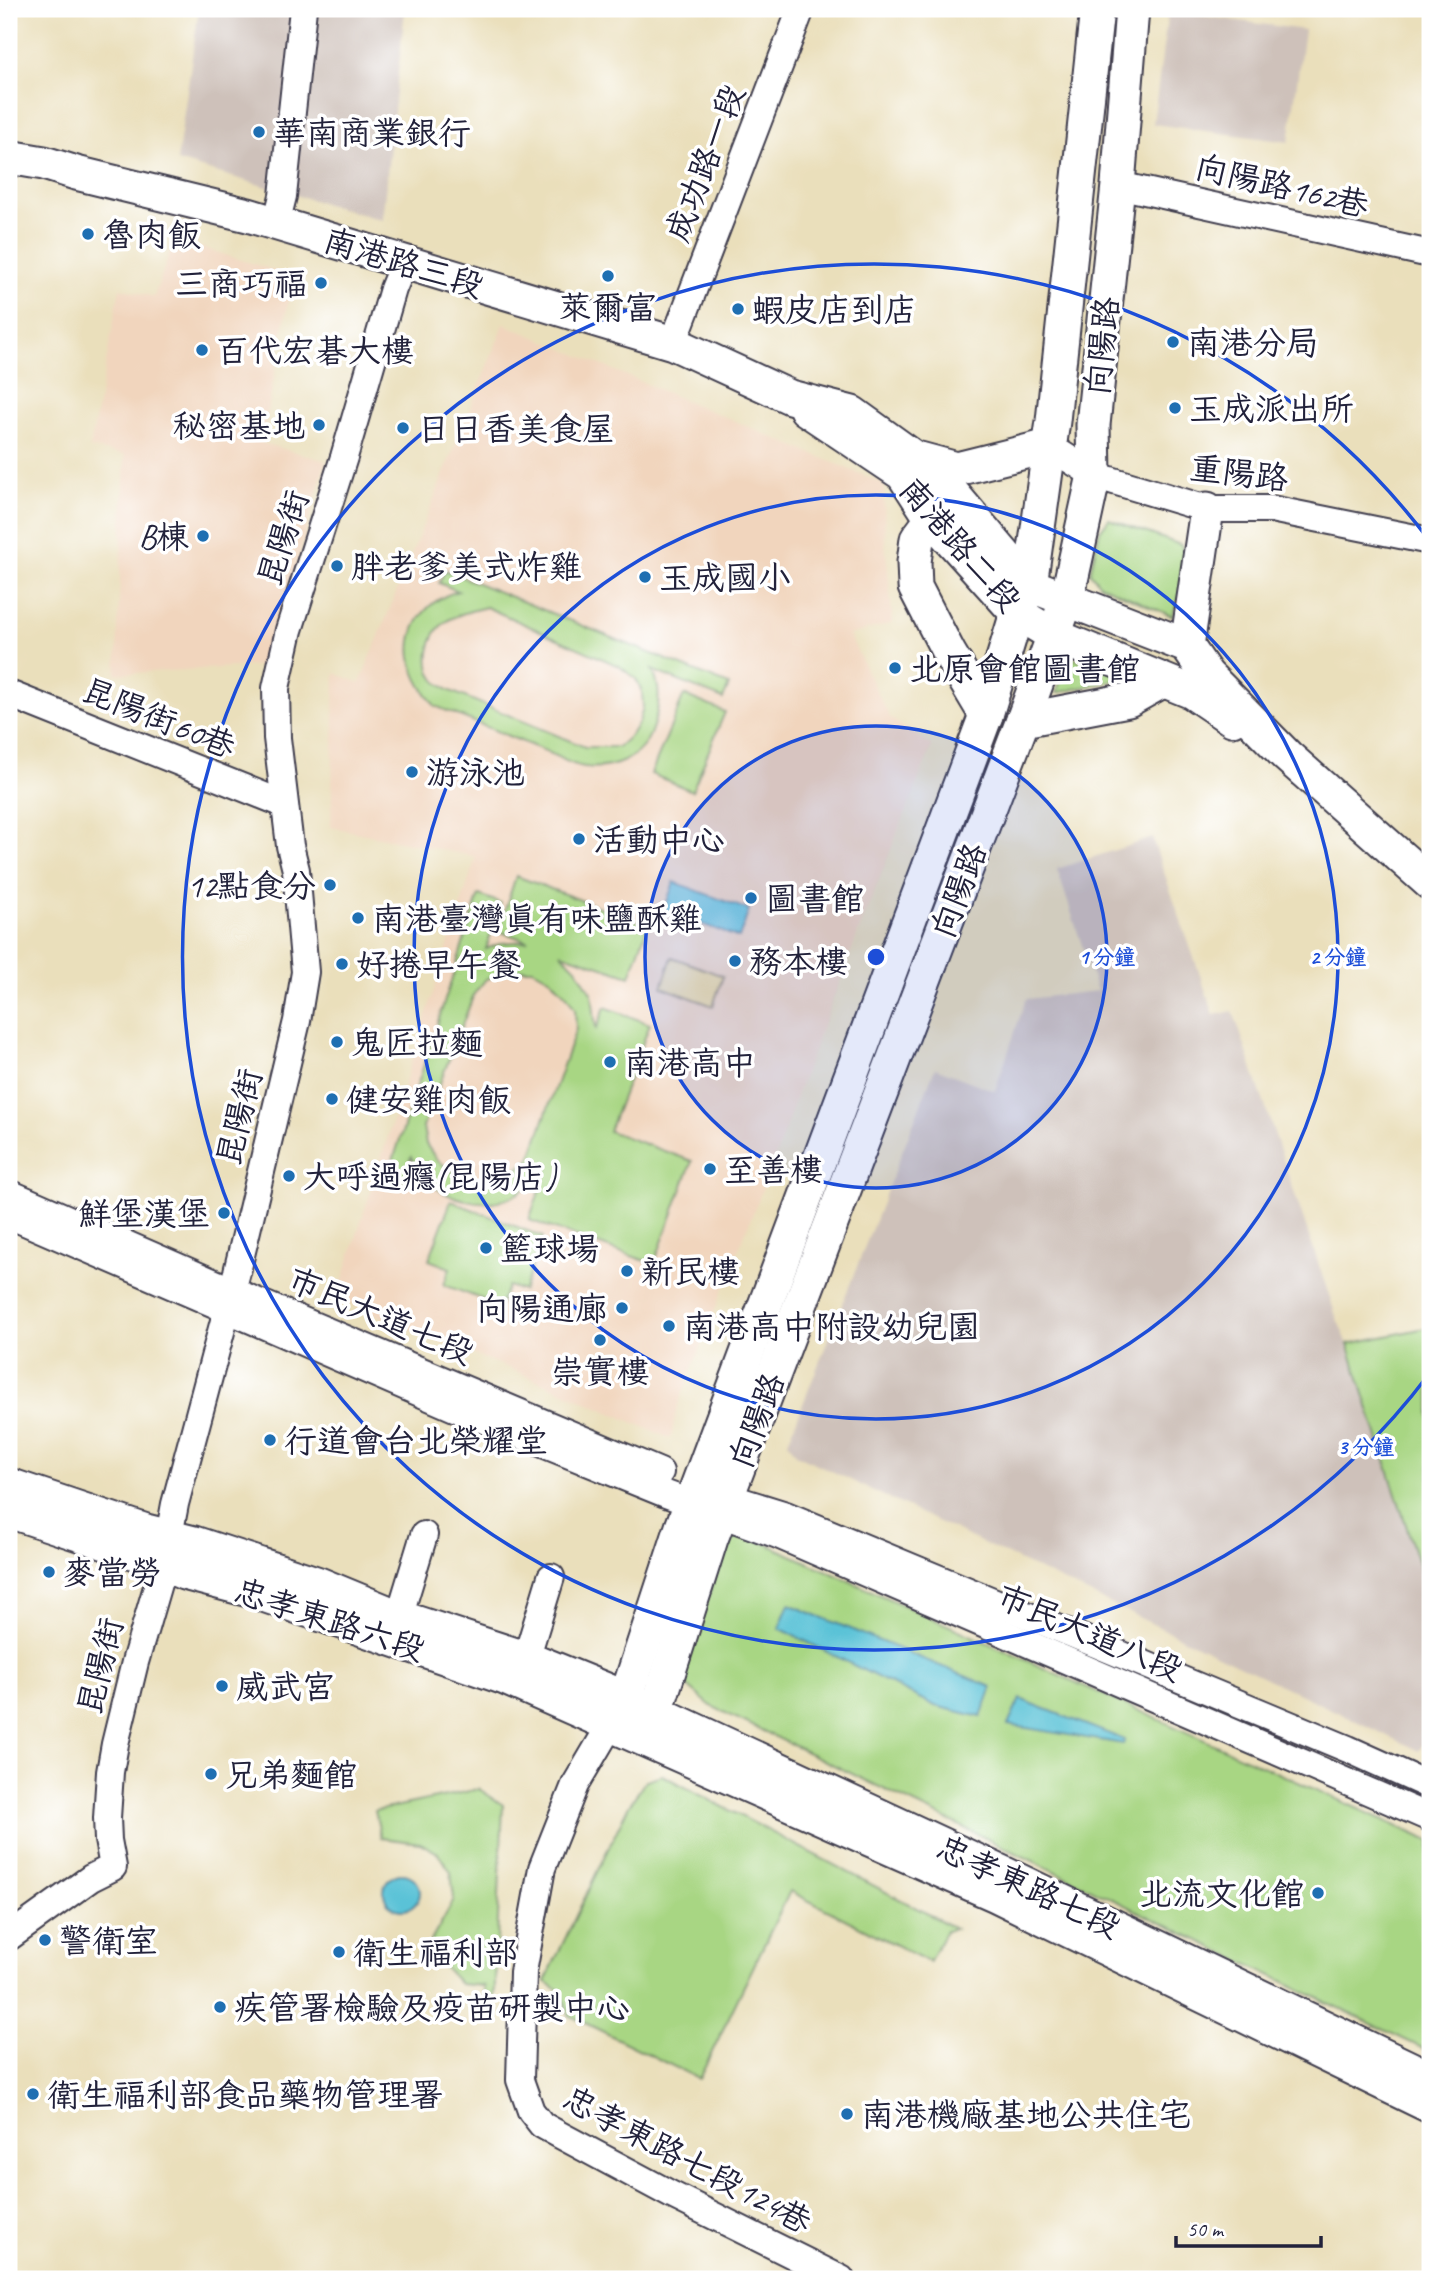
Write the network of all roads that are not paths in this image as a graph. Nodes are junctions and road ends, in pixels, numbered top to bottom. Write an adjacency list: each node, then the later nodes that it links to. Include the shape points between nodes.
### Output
1 (303, 9): 7 (street)
2 (801, 9): 10 (street, 成功路一段)
3 (1097, 9): 12 (main road, 向陽路)
4 (1132, 9): 6 (main road, 向陽路)
5 (9, 157): 7 (main road, 南港路三段)
6 (1118, 184): 8 (street, 向陽路162巷); 14 (main road, 向陽路, via 1093,425)
7 (276, 224): 9 (main road, 南港路三段)
8 (1430, 254)
9 (404, 262): 10 (main road, 南港路三段); 27 (street, 昆陽街, via 280,665 276,738)
10 (673, 343): 11 (main road, 南港路三段)
11 (790, 397): 13 (main road, 南港路二段, via 852,413); 16 (main road, 南港路二段, via 903,474)
12 (1049, 446): 13 (main road, via 957,469); 14 (street, 重陽路); 18 (main road, 向陽路)
13 (913, 457): 18 (main road, 南港路二段, via 947,487)
14 (1094, 475): 15 (street, 重陽路); 19 (main road, 向陽路)
15 (1207, 509): 17 (street, 重陽路, via 1271,509); 21 (main road)
16 (932, 519): 18 (main road, 南港路二段); 24 (main road, via 917,539 915,587)
17 (1430, 541)
18 (1023, 599): 19 (main road, 南港路二段); 20 (main road, 南港路二段); 24 (main road, 向陽路)
19 (1067, 599): 20 (main road, 向陽路); 21 (main road, 南港路二段)
20 (1053, 635): 22 (main road, 南港路二段); 25 (main road, 向陽路)
21 (1187, 646): 26 (main road, 南港路二段, via 1207,675)
22 (1163, 681): 25 (main road, via 1128,700); 26 (main road, 南港路二段, via 1192,692)
23 (9, 694): 27 (street, 昆陽街60巷)
24 (986, 715): 33 (main road, 向陽路)
25 (1023, 720): 33 (main road, 向陽路)
26 (1287, 756): 28 (main road, 南港路二段)
27 (284, 804): 31 (street, 昆陽街, via 296,870 305,972)
28 (1430, 883)
29 (9, 1193): 31 (street, 市民大道七段)
30 (9, 1215): 31 (street, 市民大道七段)
31 (228, 1299): 33 (street, 市民大道七段, via 476,1418); 36 (street, 昆陽街)
32 (9, 1485): 36 (main road, 忠孝東路六段)
33 (709, 1500): 40 (main road, 向陽路); 41 (main road, 向陽路); 42 (street, 市民大道八段, via 786,1515); 43 (street, 市民大道八段, via 778,1535)
34 (9, 1511): 36 (main road, 忠孝東路六段)
35 (424, 1535): 38 (street)
36 (166, 1550): 38 (main road, 忠孝東路六段, via 319,1584); 40 (main road, 忠孝東路六段, via 184,1573); 44 (street, 昆陽街, via 110,1772 107,1829 113,1867)
37 (551, 1577): 39 (street)
38 (399, 1617): 39 (main road, 忠孝東路六段)
39 (526, 1659): 40 (main road, 忠孝東路六段)
40 (618, 1711): 41 (main road, 忠孝東路七段); 47 (street, 忠孝東路七段124巷, via 575,1785 542,1868 523,1972 520,2080 531,2111 542,2125)
41 (652, 1727): 45 (main road, 忠孝東路七段, via 992,1868); 46 (main road, 忠孝東路七段)
42 (1430, 1786)
43 (1430, 1818)
44 (9, 1937)
45 (1430, 2078)
46 (1430, 2106)
47 (841, 2279)

